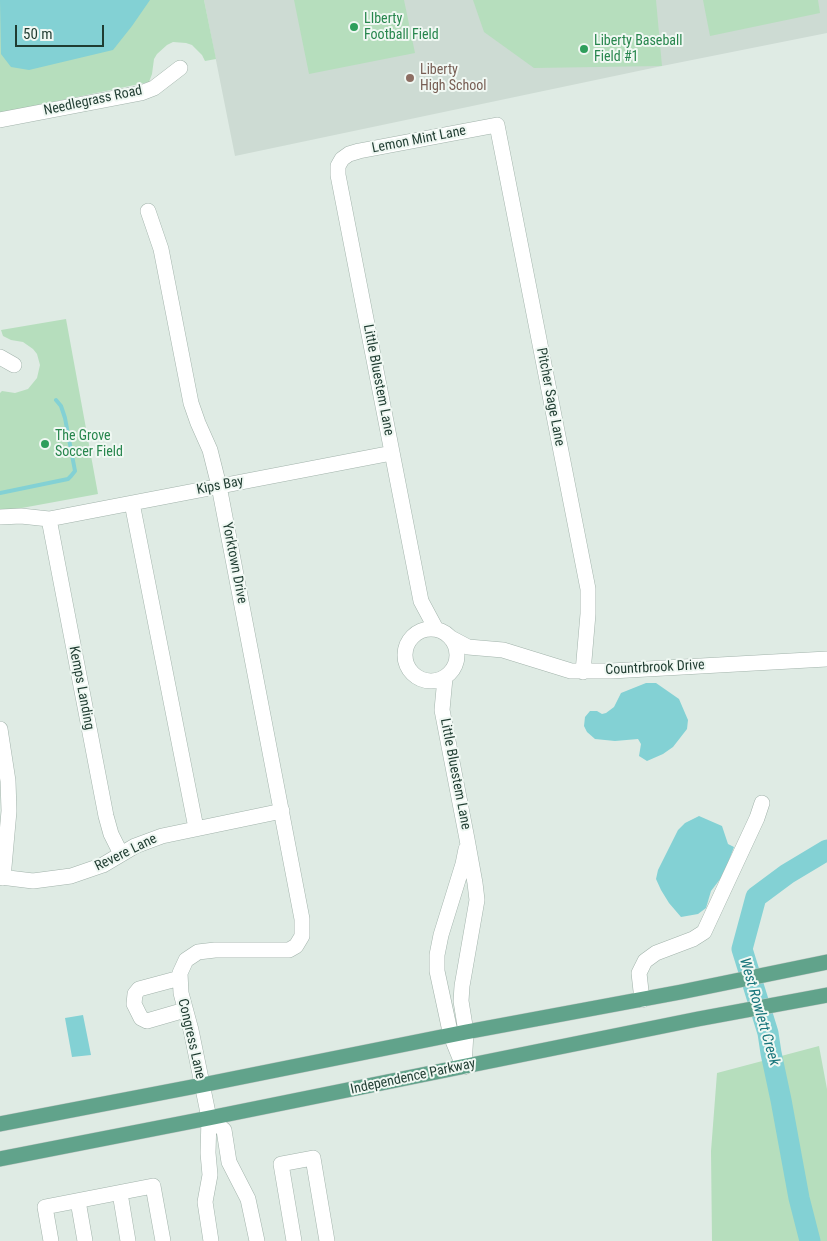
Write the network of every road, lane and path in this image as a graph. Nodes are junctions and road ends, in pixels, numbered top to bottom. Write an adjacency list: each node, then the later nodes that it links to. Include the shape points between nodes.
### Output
1 (180, 68): 2 (street, Needlegrass Road, via 154,88 141,92)
2 (0, 120)
3 (497, 125): 4 (street, Lemon Mint Lane, via 359,151); 20 (street, Pitcher Sage Lane, via 588,589)
4 (342, 159): 8 (street, Little Bluestem Lane, via 338,175)
5 (148, 211): 9 (street, Yorktown Drive, via 161,249 192,402)
6 (0, 357): 7 (street)
7 (14, 365)
8 (392, 454): 9 (street, Kips Bay); 13 (street, Little Bluestem Lane)
9 (219, 486): 10 (street, Kips Bay); 26 (street, Yorktown Drive)
10 (132, 503): 12 (street, Kips Bay); 27 (street)
11 (0, 517): 12 (street, Kips Bay)
12 (49, 519): 29 (street, Kemps Landing, via 106,816)
13 (421, 601): 14 (street, Little Bluestem Lane); 15 (street, Little Bluestem Lane, via 418,628)
14 (436, 629): 15 (street, via 427,629); 16 (street)
15 (412, 637): 22 (street, via 407,644 405,660 413,675)
16 (451, 638): 17 (street, Countrbrook Drive, via 468,647); 19 (street, via 456,646)
17 (487, 649): 19 (street); 20 (street, Countrbrook Drive, via 503,650)
18 (827, 658): 20 (street, Countrbrook Drive)
19 (456, 664): 21 (street)
20 (583, 672)
21 (445, 678): 22 (street, via 428,682); 23 (street, Little Bluestem Lane)
22 (420, 679): 23 (street, Little Bluestem Lane)
23 (442, 710): 28 (street, Little Bluestem Lane)
24 (0, 729): 30 (street, via 9,811)
25 (762, 803): 35 (street, via 704,932 656,953 645,962 640,973)
26 (282, 811): 27 (street, Revere Lane); 31 (street, Yorktown Drive, via 302,919 302,936 296,946 289,950 198,952)
27 (196, 828): 29 (street, Revere Lane, via 154,838)
28 (468, 839): 37 (street, Little Bluestem Lane, via 476,900 462,986); 38 (street, Little Bluestem Lane, via 437,955 437,971)
29 (121, 854): 30 (street, Revere Lane, via 91,870 62,878 33,881)
30 (2, 878)
31 (186, 960): 33 (street, Congress Lane)
32 (827, 962): 35 (main road)
33 (180, 978): 36 (street, Congress Lane); 36 (street, via 139,989 134,994 134,1004 141,1018 147,1021)
34 (827, 995): 39 (main road, Independence Parkway)
35 (642, 1000): 37 (main road)
36 (185, 1010): 40 (street, Congress Lane)
37 (466, 1032): 38 (main road); 39 (street, Little Bluestem Lane)
38 (450, 1036): 39 (street, Little Bluestem Lane); 40 (main road)
39 (464, 1066): 41 (main road, Independence Parkway)
40 (202, 1086): 41 (street, Congress Lane); 42 (main road)
41 (209, 1118): 43 (main road, Independence Parkway); 50 (street, Congress Lane, via 210,1175 205,1202); 51 (street, via 224,1130 230,1162 248,1199)
42 (0, 1124)
43 (0, 1159)
44 (120, 1193): 45 (street); 48 (street); 49 (street, via 153,1186)
45 (78, 1201): 46 (street, via 45,1207); 47 (street)
46 (51, 1241)
47 (85, 1241)
48 (128, 1241)
49 (163, 1241)
50 (211, 1241)
51 (257, 1241)
52 (294, 1241): 53 (street, via 281,1164 313,1158)
53 (327, 1241)

